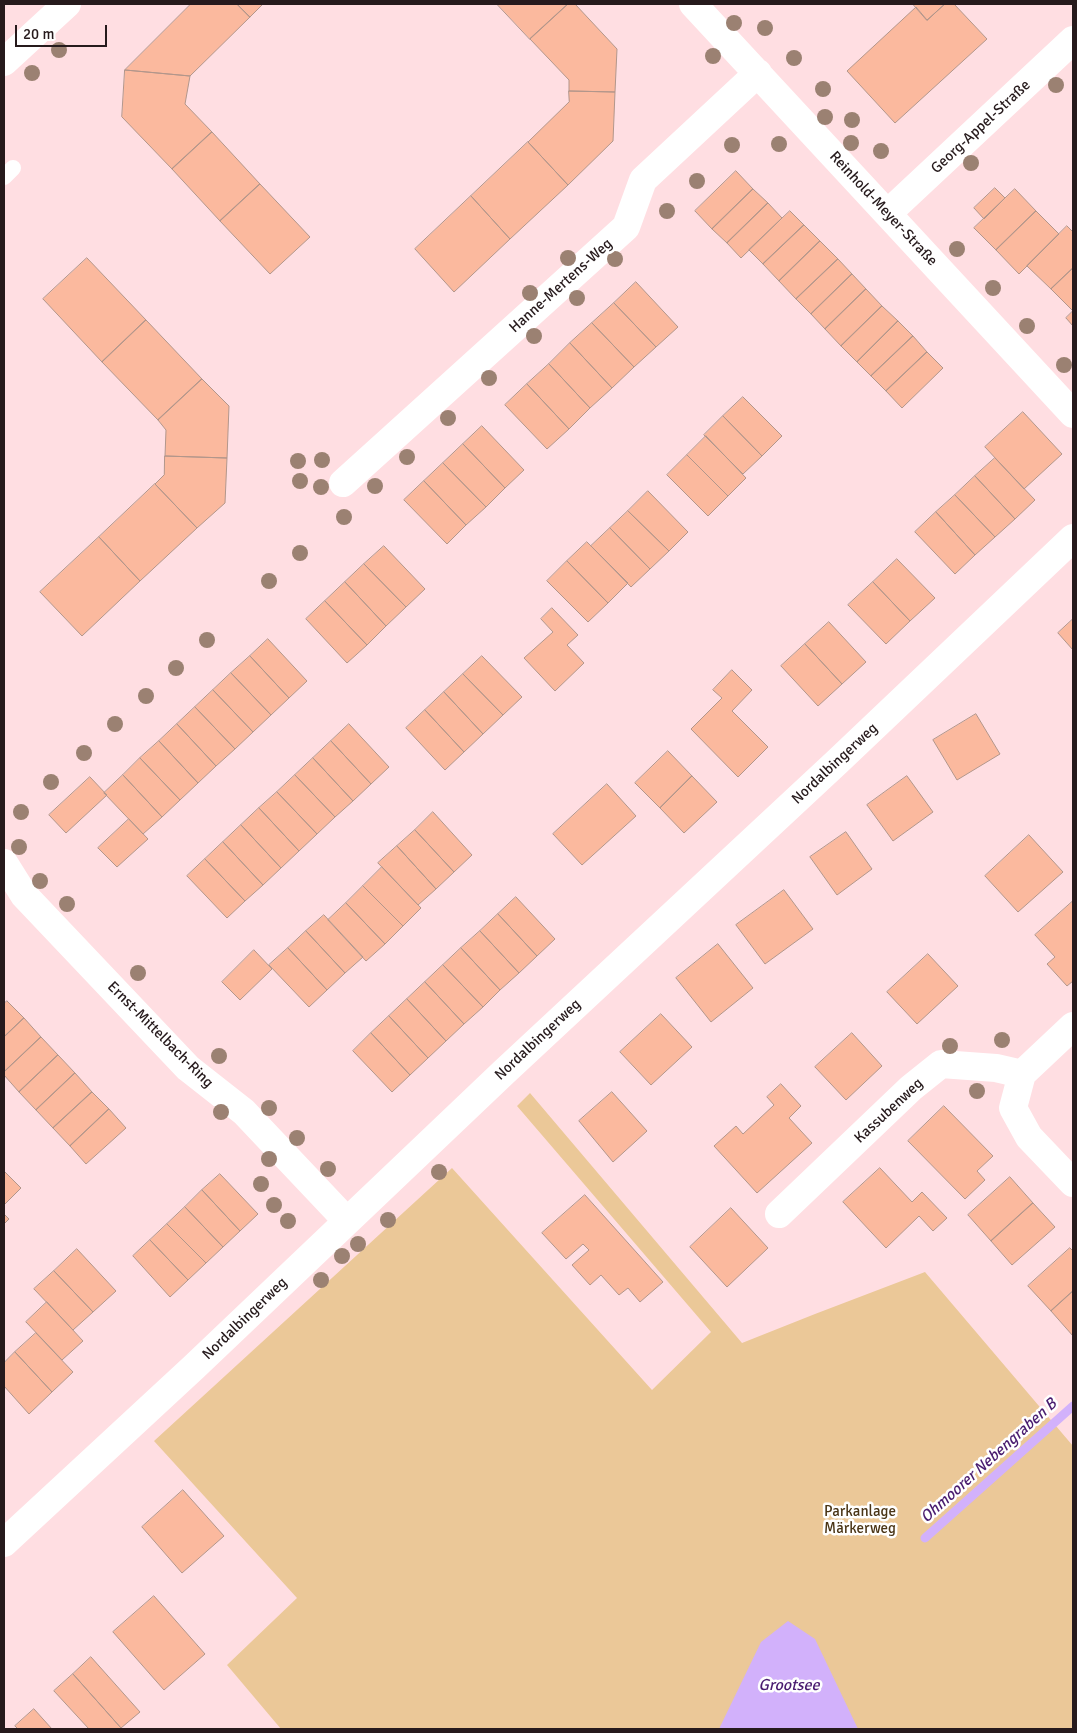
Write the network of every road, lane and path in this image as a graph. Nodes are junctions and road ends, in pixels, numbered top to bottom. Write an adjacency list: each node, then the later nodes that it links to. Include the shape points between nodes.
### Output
1 (67, 4): 4 (street)
2 (693, 4): 5 (street, Reinhold-Meyer-Straße)
3 (1073, 40): 6 (street, Georg-Appel-Straße)
4 (4, 62)
5 (758, 73): 6 (street, Reinhold-Meyer-Straße); 8 (street, Hanne-Mertens-Weg, via 643,180 626,227)
6 (888, 213): 7 (street, Reinhold-Meyer-Straße)
7 (1073, 414)
8 (343, 484)
9 (1073, 538): 15 (street, Nordalbingerweg)
10 (4, 863): 15 (street, Ernst-Mittelbach-Ring, via 24,895 181,1060 244,1112)
11 (1073, 1026): 12 (street)
12 (1022, 1074): 13 (street, via 1013,1108 1029,1137); 14 (street, Kassubenweg, via 996,1068 941,1064 911,1088)
13 (1073, 1183)
14 (779, 1214)
15 (347, 1221): 16 (street, Nordalbingerweg)
16 (4, 1543)

